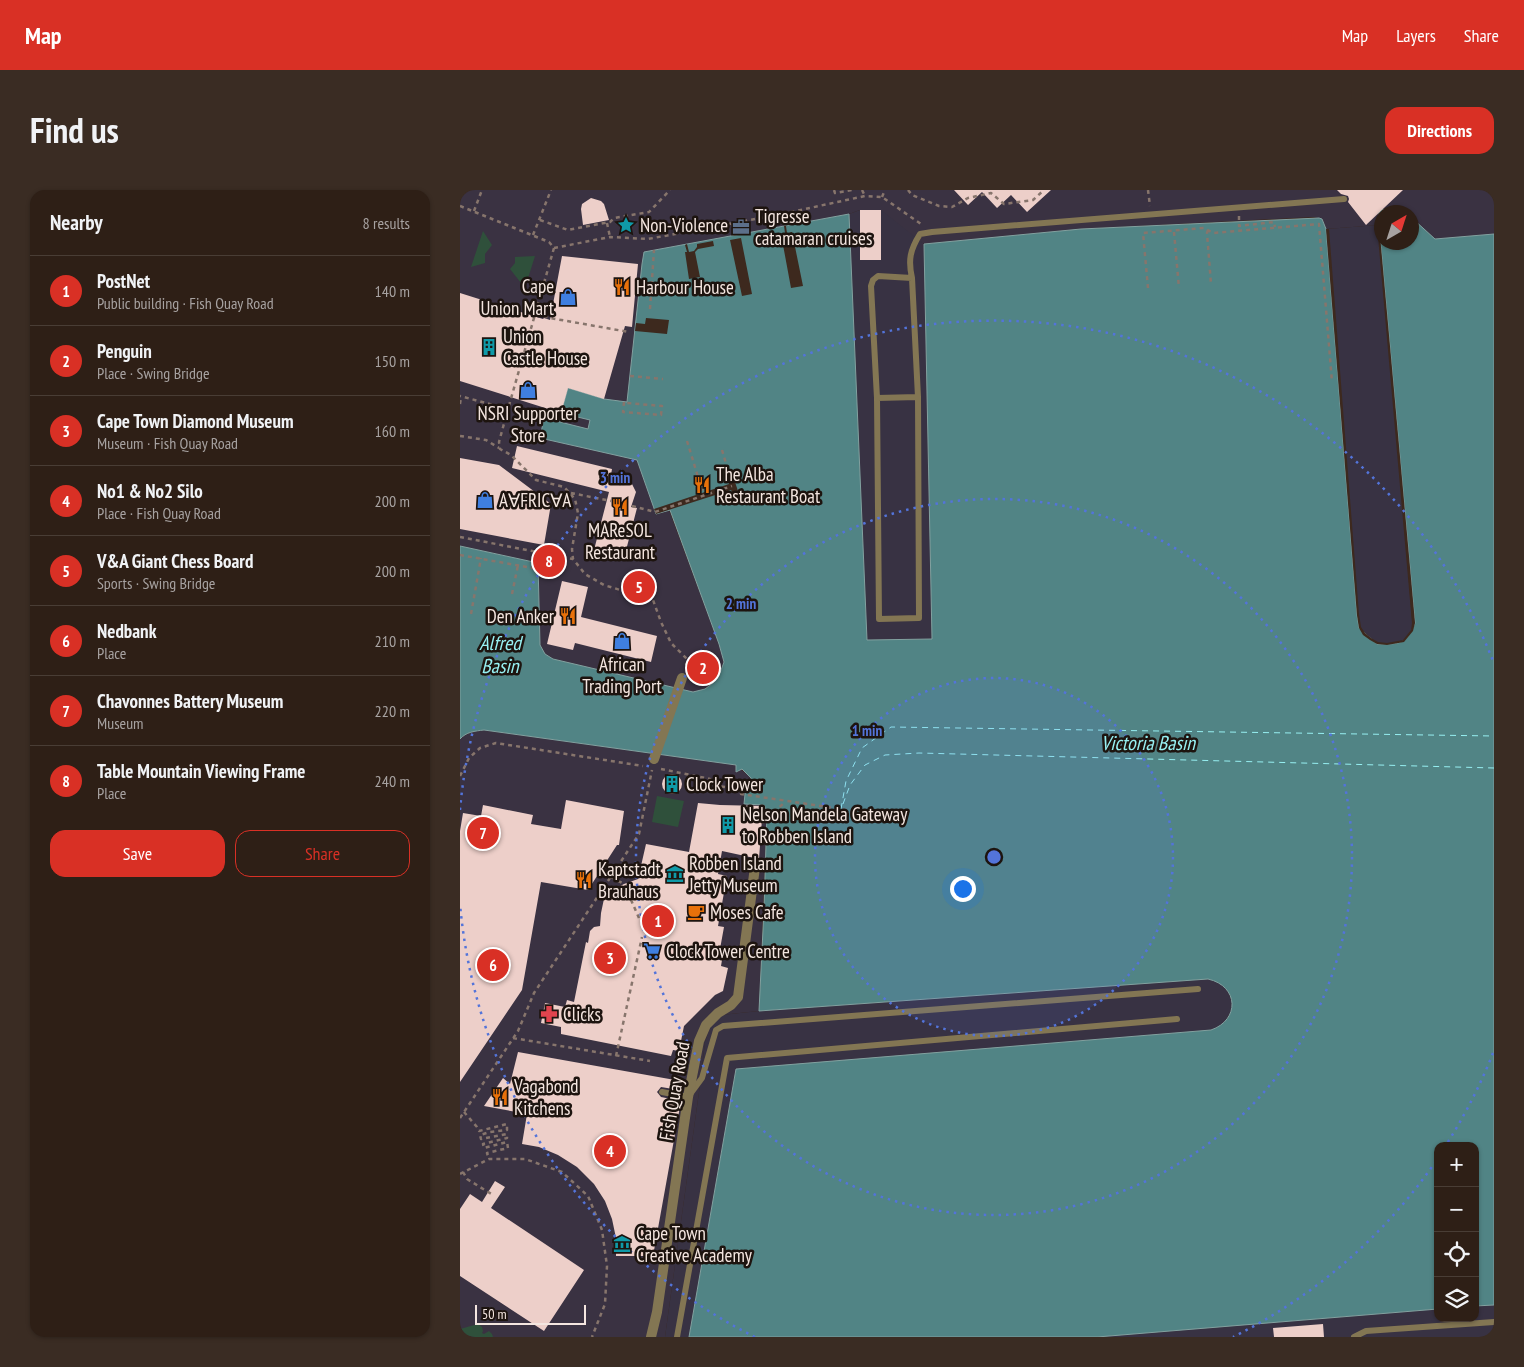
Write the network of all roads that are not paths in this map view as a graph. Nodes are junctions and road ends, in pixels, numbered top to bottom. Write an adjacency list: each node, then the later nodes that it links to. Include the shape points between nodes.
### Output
1 (1344, 198): 2 (lane, via 920,234 910,252)
2 (912, 278): 3 (lane); 4 (lane, via 878,276 871,286)
3 (918, 397): 4 (lane); 4 (lane, via 919,618 879,618)
4 (877, 398)
5 (682, 678): 6 (street)
6 (653, 763)
7 (755, 867): 11 (street, Fish Quay Road, via 738,997 706,1024 699,1041)
8 (1198, 989): 11 (lane, via 723,1026 716,1030 702,1078)
9 (1178, 1019): 14 (lane, via 727,1058)
10 (662, 1092): 11 (lane)
11 (688, 1097): 13 (street, Fish Quay Road)
12 (1494, 1322): 15 (lane, via 1366,1331)
13 (651, 1337)
14 (677, 1337)
15 (1354, 1337)

